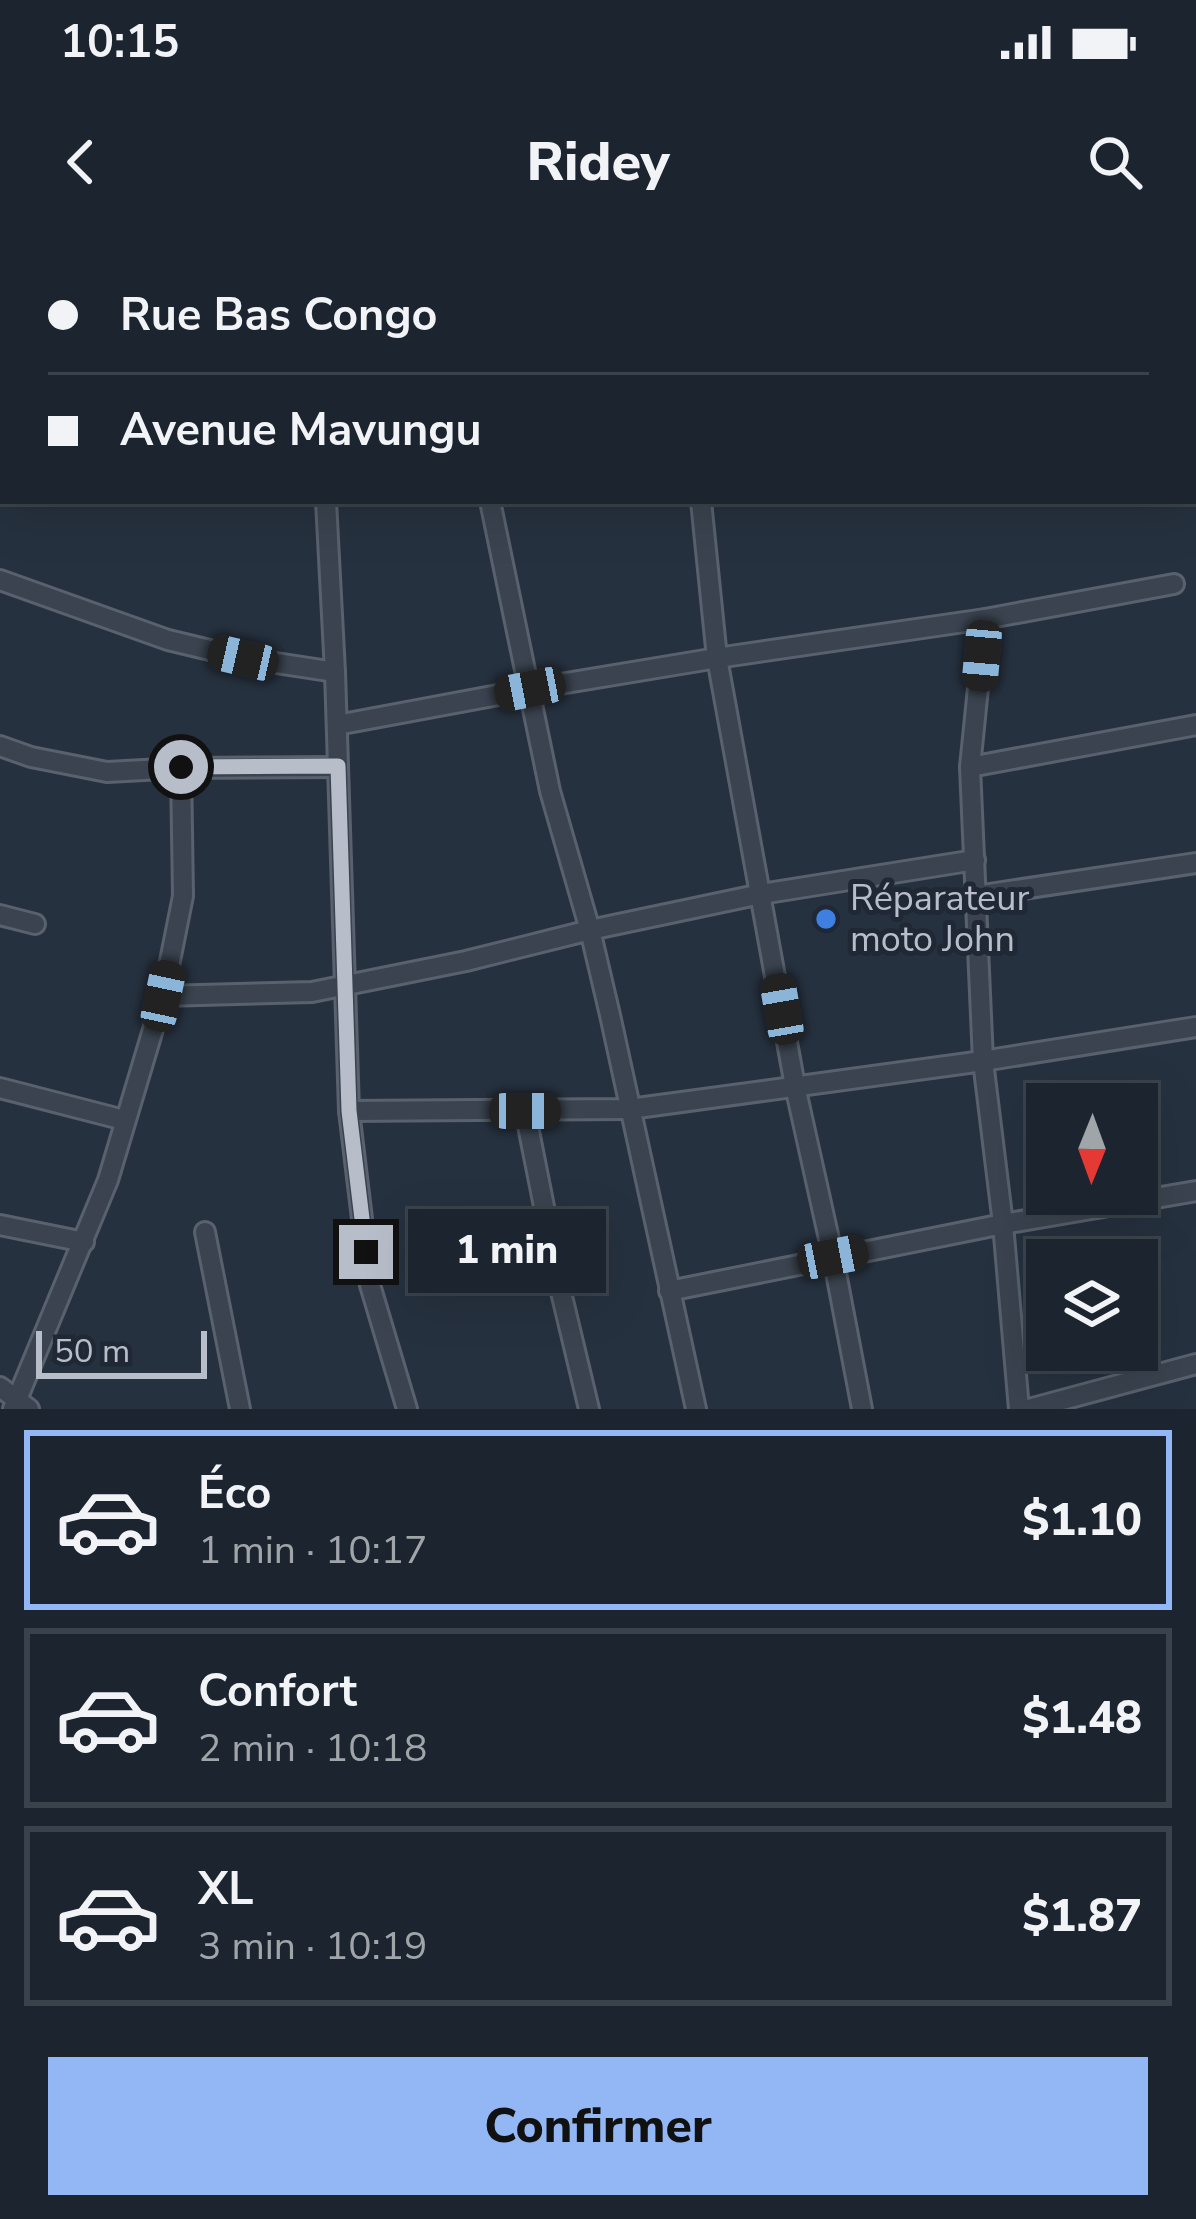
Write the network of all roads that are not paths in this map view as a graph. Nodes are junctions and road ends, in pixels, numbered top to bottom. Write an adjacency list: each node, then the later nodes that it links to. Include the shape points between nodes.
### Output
1 (326, 504): 8 (street)
2 (491, 504): 9 (street)
3 (700, 504): 7 (street)
4 (0, 580): 8 (street, via 168,640)
5 (1174, 584): 6 (street)
6 (985, 619): 7 (street); 15 (street)
7 (717, 658): 9 (street); 18 (street)
8 (335, 672): 10 (street)
9 (530, 689): 10 (street); 22 (street)
10 (337, 724): 13 (street)
11 (1196, 725): 15 (street)
12 (0, 746): 14 (street, via 107,772)
13 (338, 766): 14 (street); 23 (street)
14 (181, 767): 24 (street, via 183,896)
15 (970, 767): 16 (street)
16 (975, 860): 18 (street); 19 (street)
17 (1196, 863): 19 (street)
18 (761, 894): 22 (street); 27 (street)
19 (976, 896): 26 (street)
20 (0, 915): 21 (street)
21 (35, 923)
22 (590, 930): 23 (street); 29 (street)
23 (344, 986): 24 (street); 30 (street)
24 (163, 996): 32 (street)
25 (1196, 1027): 26 (street)
26 (983, 1061): 27 (street); 34 (street)
27 (795, 1085): 29 (street); 38 (street)
28 (0, 1088): 32 (street)
29 (630, 1109): 31 (street); 39 (street)
30 (349, 1111): 31 (street); 44 (street, via 370,1285)
31 (525, 1111): 45 (street)
32 (124, 1120): 37 (street)
33 (1196, 1191): 34 (street)
34 (1003, 1224): 38 (street); 48 (street)
35 (0, 1225): 37 (street)
36 (206, 1232): 43 (street)
37 (84, 1242): 42 (street)
38 (833, 1257): 39 (street); 47 (street)
39 (669, 1291): 46 (street)
40 (1196, 1364): 49 (street)
41 (0, 1387): 42 (street)
42 (20, 1406)
43 (240, 1409)
44 (406, 1409)
45 (589, 1409)
46 (696, 1409)
47 (862, 1409)
48 (1018, 1409)
49 (1029, 1409)

